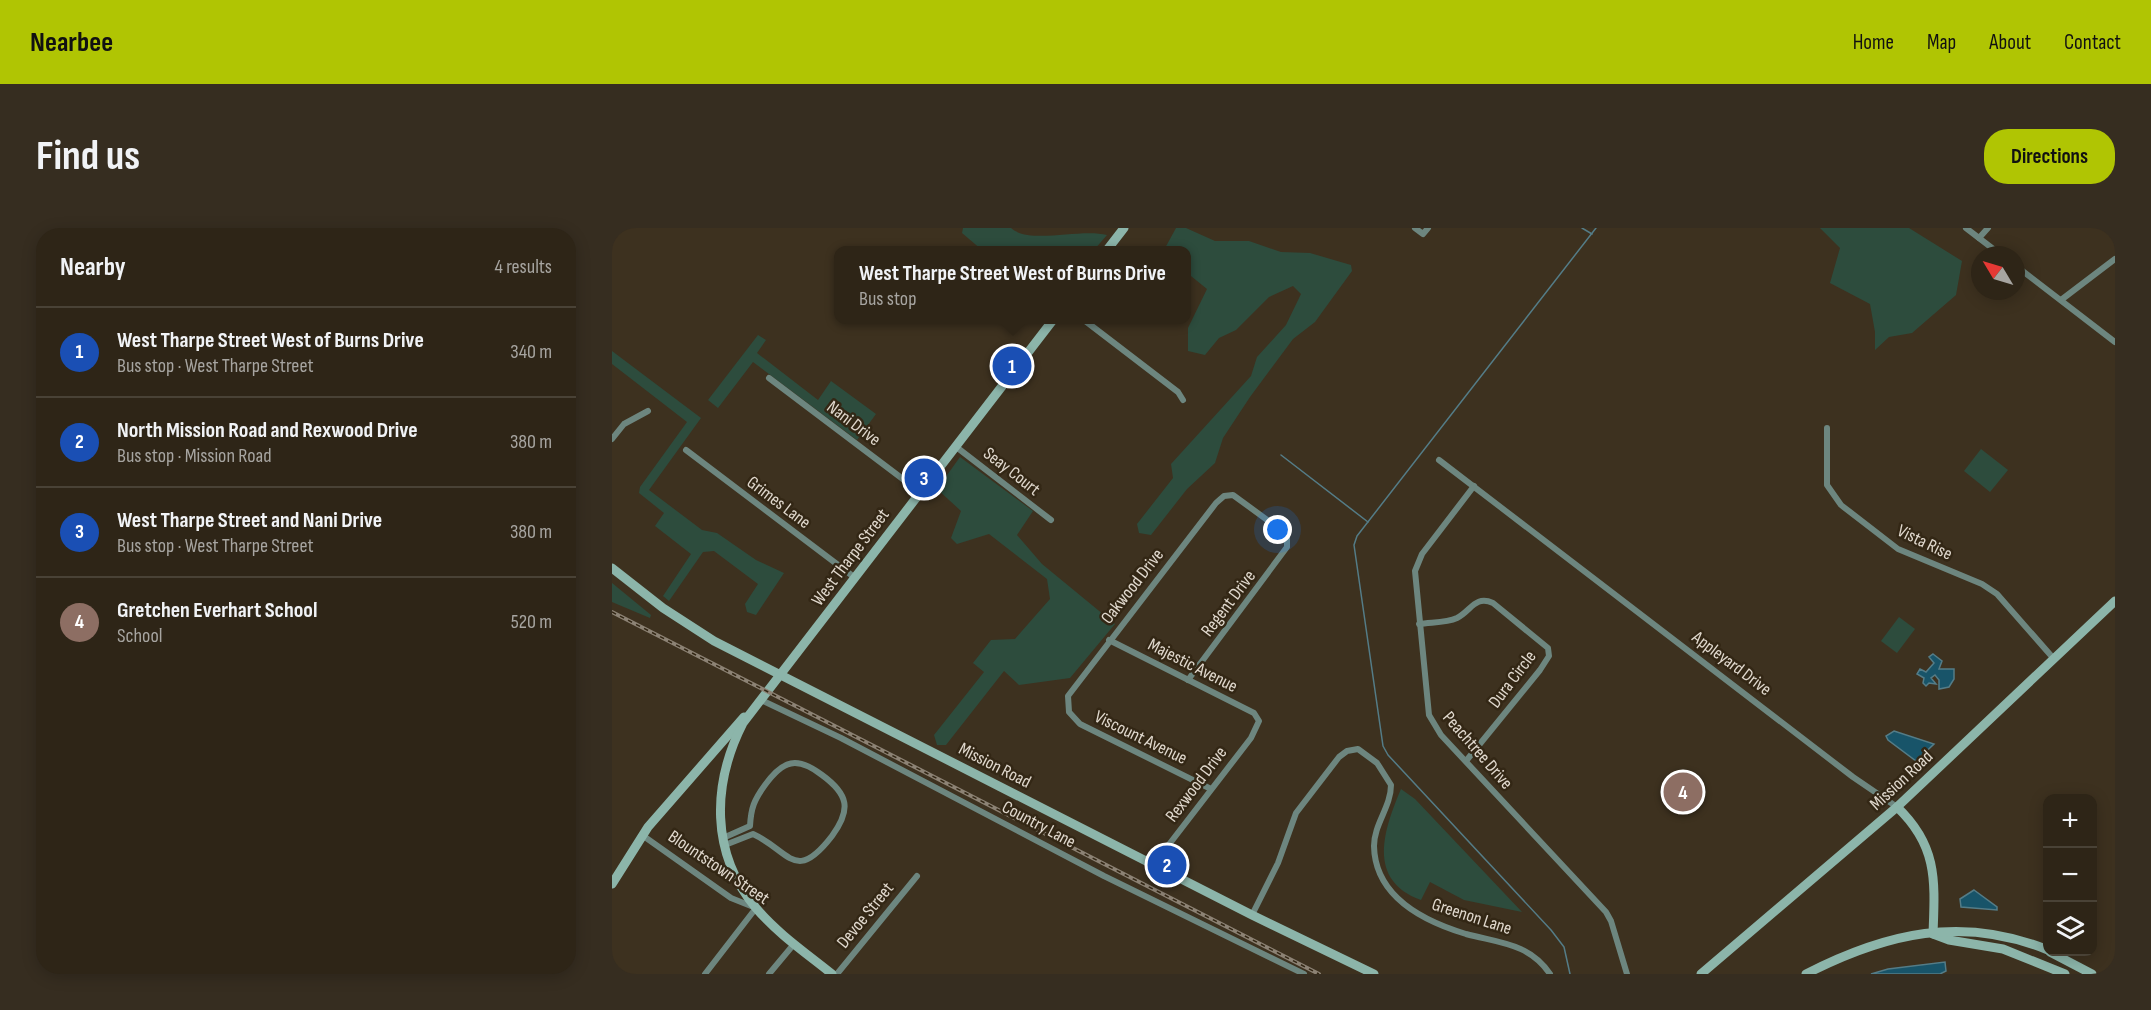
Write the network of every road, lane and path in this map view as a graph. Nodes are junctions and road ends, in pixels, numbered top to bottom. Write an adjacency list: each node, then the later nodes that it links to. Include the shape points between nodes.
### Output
1 (1124, 228): 7 (main road)
2 (1415, 228): 3 (street, via 1423,234)
3 (1428, 228)
4 (1966, 228): 6 (street)
5 (1988, 228): 6 (street)
6 (1979, 238): 8 (street)
7 (1110, 246)
8 (1989, 246)
9 (2115, 259): 11 (street)
10 (2025, 273): 11 (street)
11 (2061, 300): 14 (street)
12 (1050, 324): 20 (main road, West Tharpe Street)
13 (1089, 324): 16 (street, via 1178,392)
14 (2115, 342)
15 (769, 378): 24 (street, Nani Drive)
16 (1183, 400)
17 (648, 411): 19 (street, via 624,424)
18 (1827, 428): 32 (street, Vista Rise, via 1827,485 1840,504 1898,549 1997,594)
19 (612, 439)
20 (956, 446): 24 (main road, West Tharpe Street); 25 (street, Seay Court)
21 (686, 450): 28 (street, Grimes Lane)
22 (1439, 460): 23 (street, Appleyard Drive)
23 (1474, 486): 30 (street, Peachtree Drive, via 1417,563); 42 (street, Appleyard Drive)
24 (920, 492): 28 (main road, West Tharpe Street)
25 (1050, 520)
26 (1288, 543): 31 (street, Oakwood Drive, via 1281,530 1229,495 1216,503); 34 (street, Regent Drive, via 1284,554)
27 (612, 568): 33 (main road, Mission Road, via 690,626)
28 (854, 577): 33 (main road, West Tharpe Street)
29 (2115, 602): 32 (main road, Mission Road)
30 (1419, 624): 40 (street, Peachtree Drive, via 1429,715 1434,727); 40 (street, Dura Circle, via 1456,618 1484,600 1548,648 1549,656 1540,670)
31 (1109, 640): 34 (street, Majestic Avenue); 36 (street, Oakwood Drive, via 1074,686)
32 (2054, 659): 42 (main road, Mission Road)
33 (781, 674): 35 (main road, West Tharpe Street); 46 (main road, Mission Road)
34 (1188, 680): 37 (street, Majestic Avenue, via 1254,713)
35 (760, 700): 38 (main road); 39 (main road); 58 (street, Country Lane)
36 (1068, 702): 41 (street, Viscount Avenue, via 1071,716 1080,724)
37 (1259, 721): 41 (street, Rexwood Drive, via 1251,738)
38 (728, 754): 39 (main road); 45 (main road, via 720,806)
39 (708, 756): 44 (main road)
40 (1466, 761): 61 (street, Peachtree Drive, via 1606,912)
41 (1212, 789): 46 (street, Rexwood Drive)
42 (1897, 807): 51 (main road, Appleyard Drive, via 1919,832 1931,861); 62 (main road, Mission Road)
43 (746, 833): 43 (street, via 757,835 789,859 811,858 821,851 843,819 846,806 842,793 811,767 799,762 787,764 776,771 754,800); 45 (street)
44 (642, 835): 48 (main road); 49 (street, Blountstown Street, via 730,898)
45 (724, 841): 49 (main road, via 741,887)
46 (1154, 864): 50 (main road, Mission Road)
47 (917, 876): 57 (street, Devoe Street)
48 (612, 884)
49 (756, 908): 52 (main road, Blountstown Street); 55 (street)
50 (1252, 915): 59 (main road, Mission Road); 60 (street, Greenon Lane, via 1278,863 1296,813 1339,757 1358,749 1377,763 1391,785 1374,845 1379,873 1390,893 1408,908 1446,927 1521,948 1539,960)
51 (1933, 934): 53 (main road, via 1953,930 1997,934); 63 (main road, via 1865,947); 64 (main road, via 2003,949)
52 (794, 944): 56 (street); 57 (main road, Blountstown Street)
53 (2043, 949)
54 (2058, 956): 65 (main road)
55 (705, 974)
56 (769, 974)
57 (834, 974)
58 (1304, 974)
59 (1374, 974)
60 (1550, 974)
61 (1627, 974)
62 (1701, 974)
63 (1806, 974)
64 (2064, 974)
65 (2092, 974)

